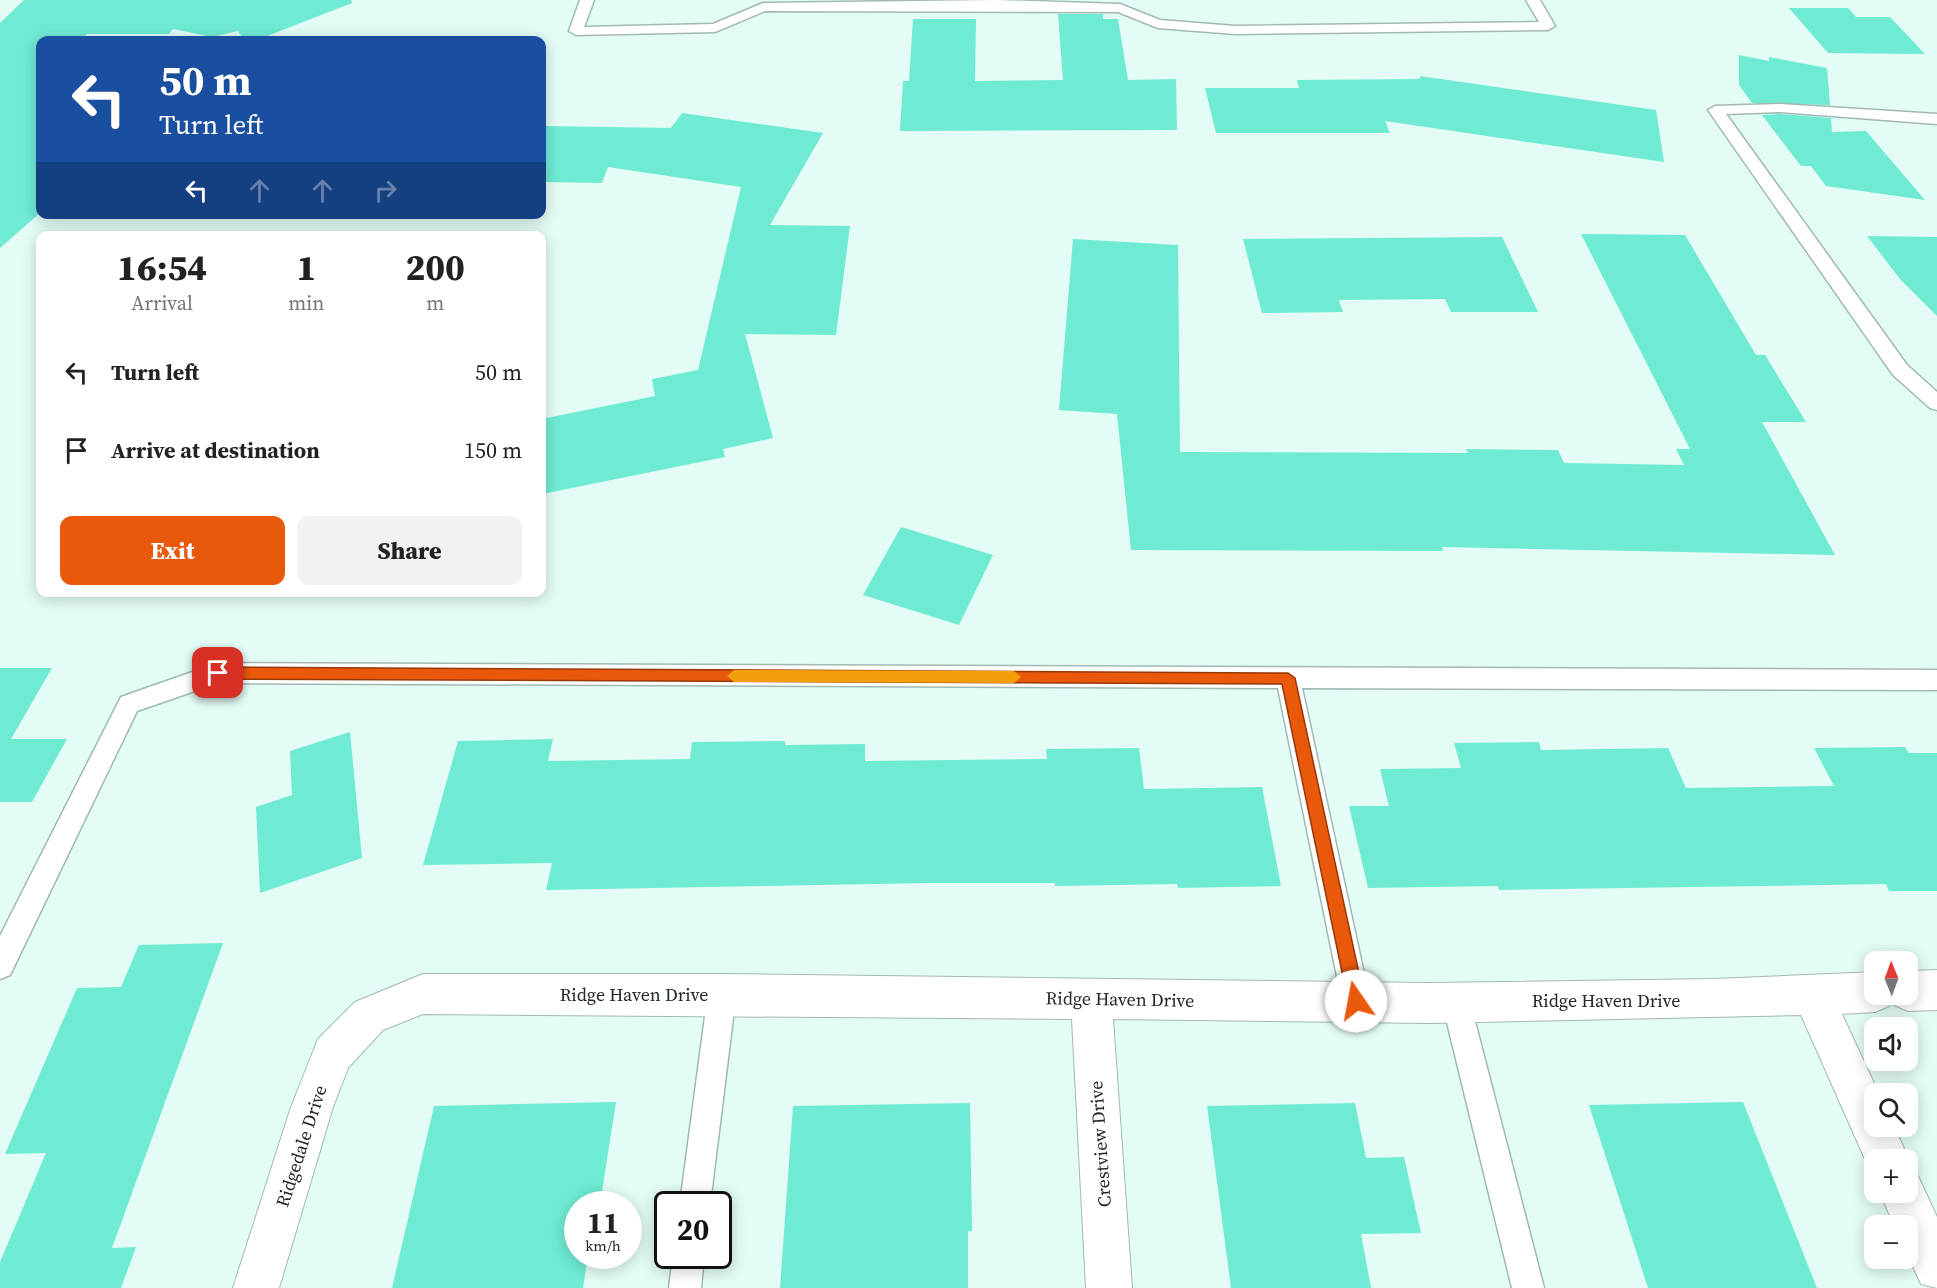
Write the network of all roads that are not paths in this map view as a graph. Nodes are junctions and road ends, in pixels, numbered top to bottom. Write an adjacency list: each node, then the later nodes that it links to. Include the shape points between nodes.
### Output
1 (587, 0): 3 (lane, via 576,31 715,28 763,7)
2 (1533, 0): 4 (lane, via 1548,26 1235,30 1158,24)
3 (1005, 3): 4 (lane)
4 (1119, 4)
5 (1937, 119): 6 (lane, via 1780,108 1715,110 1900,370)
6 (1937, 403)
7 (1288, 678): 8 (lane); 9 (lane, via 218,673 129,704); 16 (lane)
8 (1937, 680)
9 (0, 965)
10 (1937, 990): 11 (street)
11 (1918, 991)
12 (1864, 992): 14 (street, Ridge Haven Drive)
13 (722, 993): 15 (street, Ridge Haven Drive); 18 (street, Ridge Haven Drive, via 423,994); 20 (lane)
14 (1812, 994): 17 (street, Ridge Haven Drive); 19 (street)
15 (1091, 999): 16 (street, Ridge Haven Drive); 26 (street, Crestview Drive)
16 (1356, 1001): 17 (street, Ridge Haven Drive)
17 (1456, 1002): 27 (lane)
18 (369, 1016): 24 (street, Ridgedale Drive, via 333,1054 312,1107)
19 (1882, 1149)
20 (697, 1191)
21 (1907, 1203): 22 (street)
22 (1937, 1268)
23 (687, 1269): 25 (lane)
24 (256, 1288)
25 (685, 1288)
26 (1109, 1288)
27 (1528, 1288)

